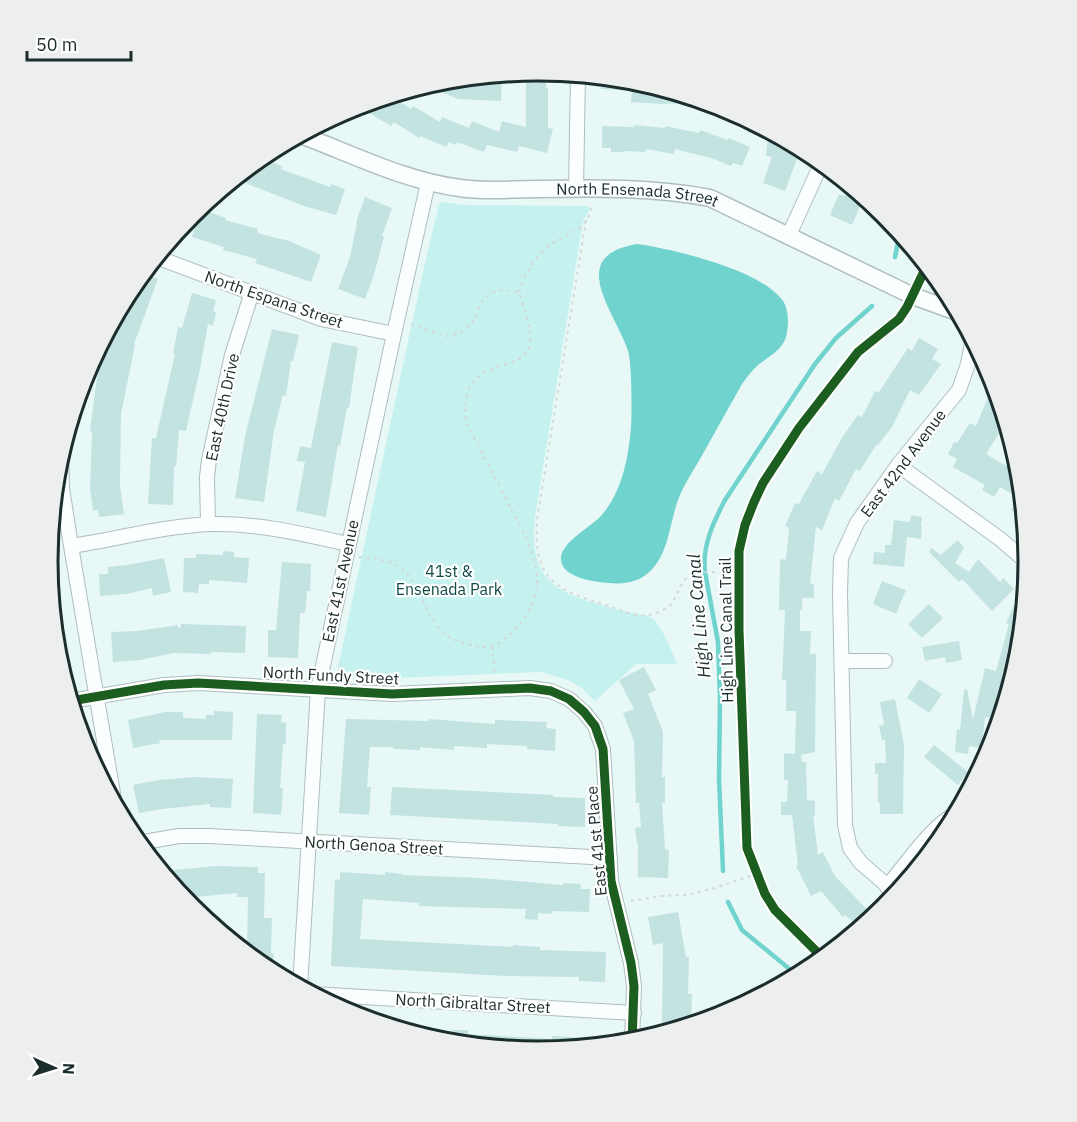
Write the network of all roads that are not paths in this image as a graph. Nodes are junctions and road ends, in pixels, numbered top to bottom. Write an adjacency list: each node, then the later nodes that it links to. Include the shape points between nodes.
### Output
1 (578, 83): 5 (street)
2 (311, 139): 4 (street, North Ensenada Street)
3 (818, 171): 6 (street)
4 (428, 183): 5 (street, North Ensenada Street, via 491,190); 10 (street, East 41st Avenue)
5 (576, 189): 6 (street, North Ensenada Street, via 681,193 710,198)
6 (789, 235): 9 (street, North Ensenada Street)
7 (165, 260): 8 (street, North Espana Street)
8 (252, 292): 10 (street, North Espana Street, via 321,319); 14 (street, East 40th Drive, via 232,355 209,460)
9 (947, 309)
10 (393, 334): 15 (street, East 41st Avenue)
11 (970, 352): 12 (street, East 42nd Avenue, via 959,390)
12 (898, 465): 17 (street); 18 (street, East 42nd Avenue, via 857,523 842,558)
13 (63, 497): 16 (street)
14 (208, 524): 15 (street, via 271,528); 16 (street)
15 (348, 544): 20 (street, East 41st Avenue)
16 (70, 546): 21 (street)
17 (1018, 554)
18 (842, 661): 19 (street); 30 (street, East 42nd Avenue, via 845,825 850,848)
19 (885, 661)
20 (318, 689): 21 (street, North Fundy Street, via 198,683); 23 (street, North Fundy Street, via 392,694 530,688 569,699); 27 (street, East 41st Avenue)
21 (96, 696): 22 (street, North Fundy Street); 24 (street)
22 (79, 699)
23 (584, 712): 28 (street, East 41st Place, via 595,726 603,749)
24 (110, 777)
25 (937, 830): 29 (street)
26 (149, 841): 27 (street, North Genoa Street, via 209,836)
27 (309, 842): 28 (street, North Genoa Street); 31 (street, East 41st Avenue)
28 (610, 858): 33 (street, East 41st Place, via 611,881 631,963)
29 (912, 862)
30 (889, 888)
31 (301, 978)
32 (336, 995): 33 (street, North Gibraltar Street)
33 (634, 1013): 34 (street, East 41st Place)
34 (633, 1032)

